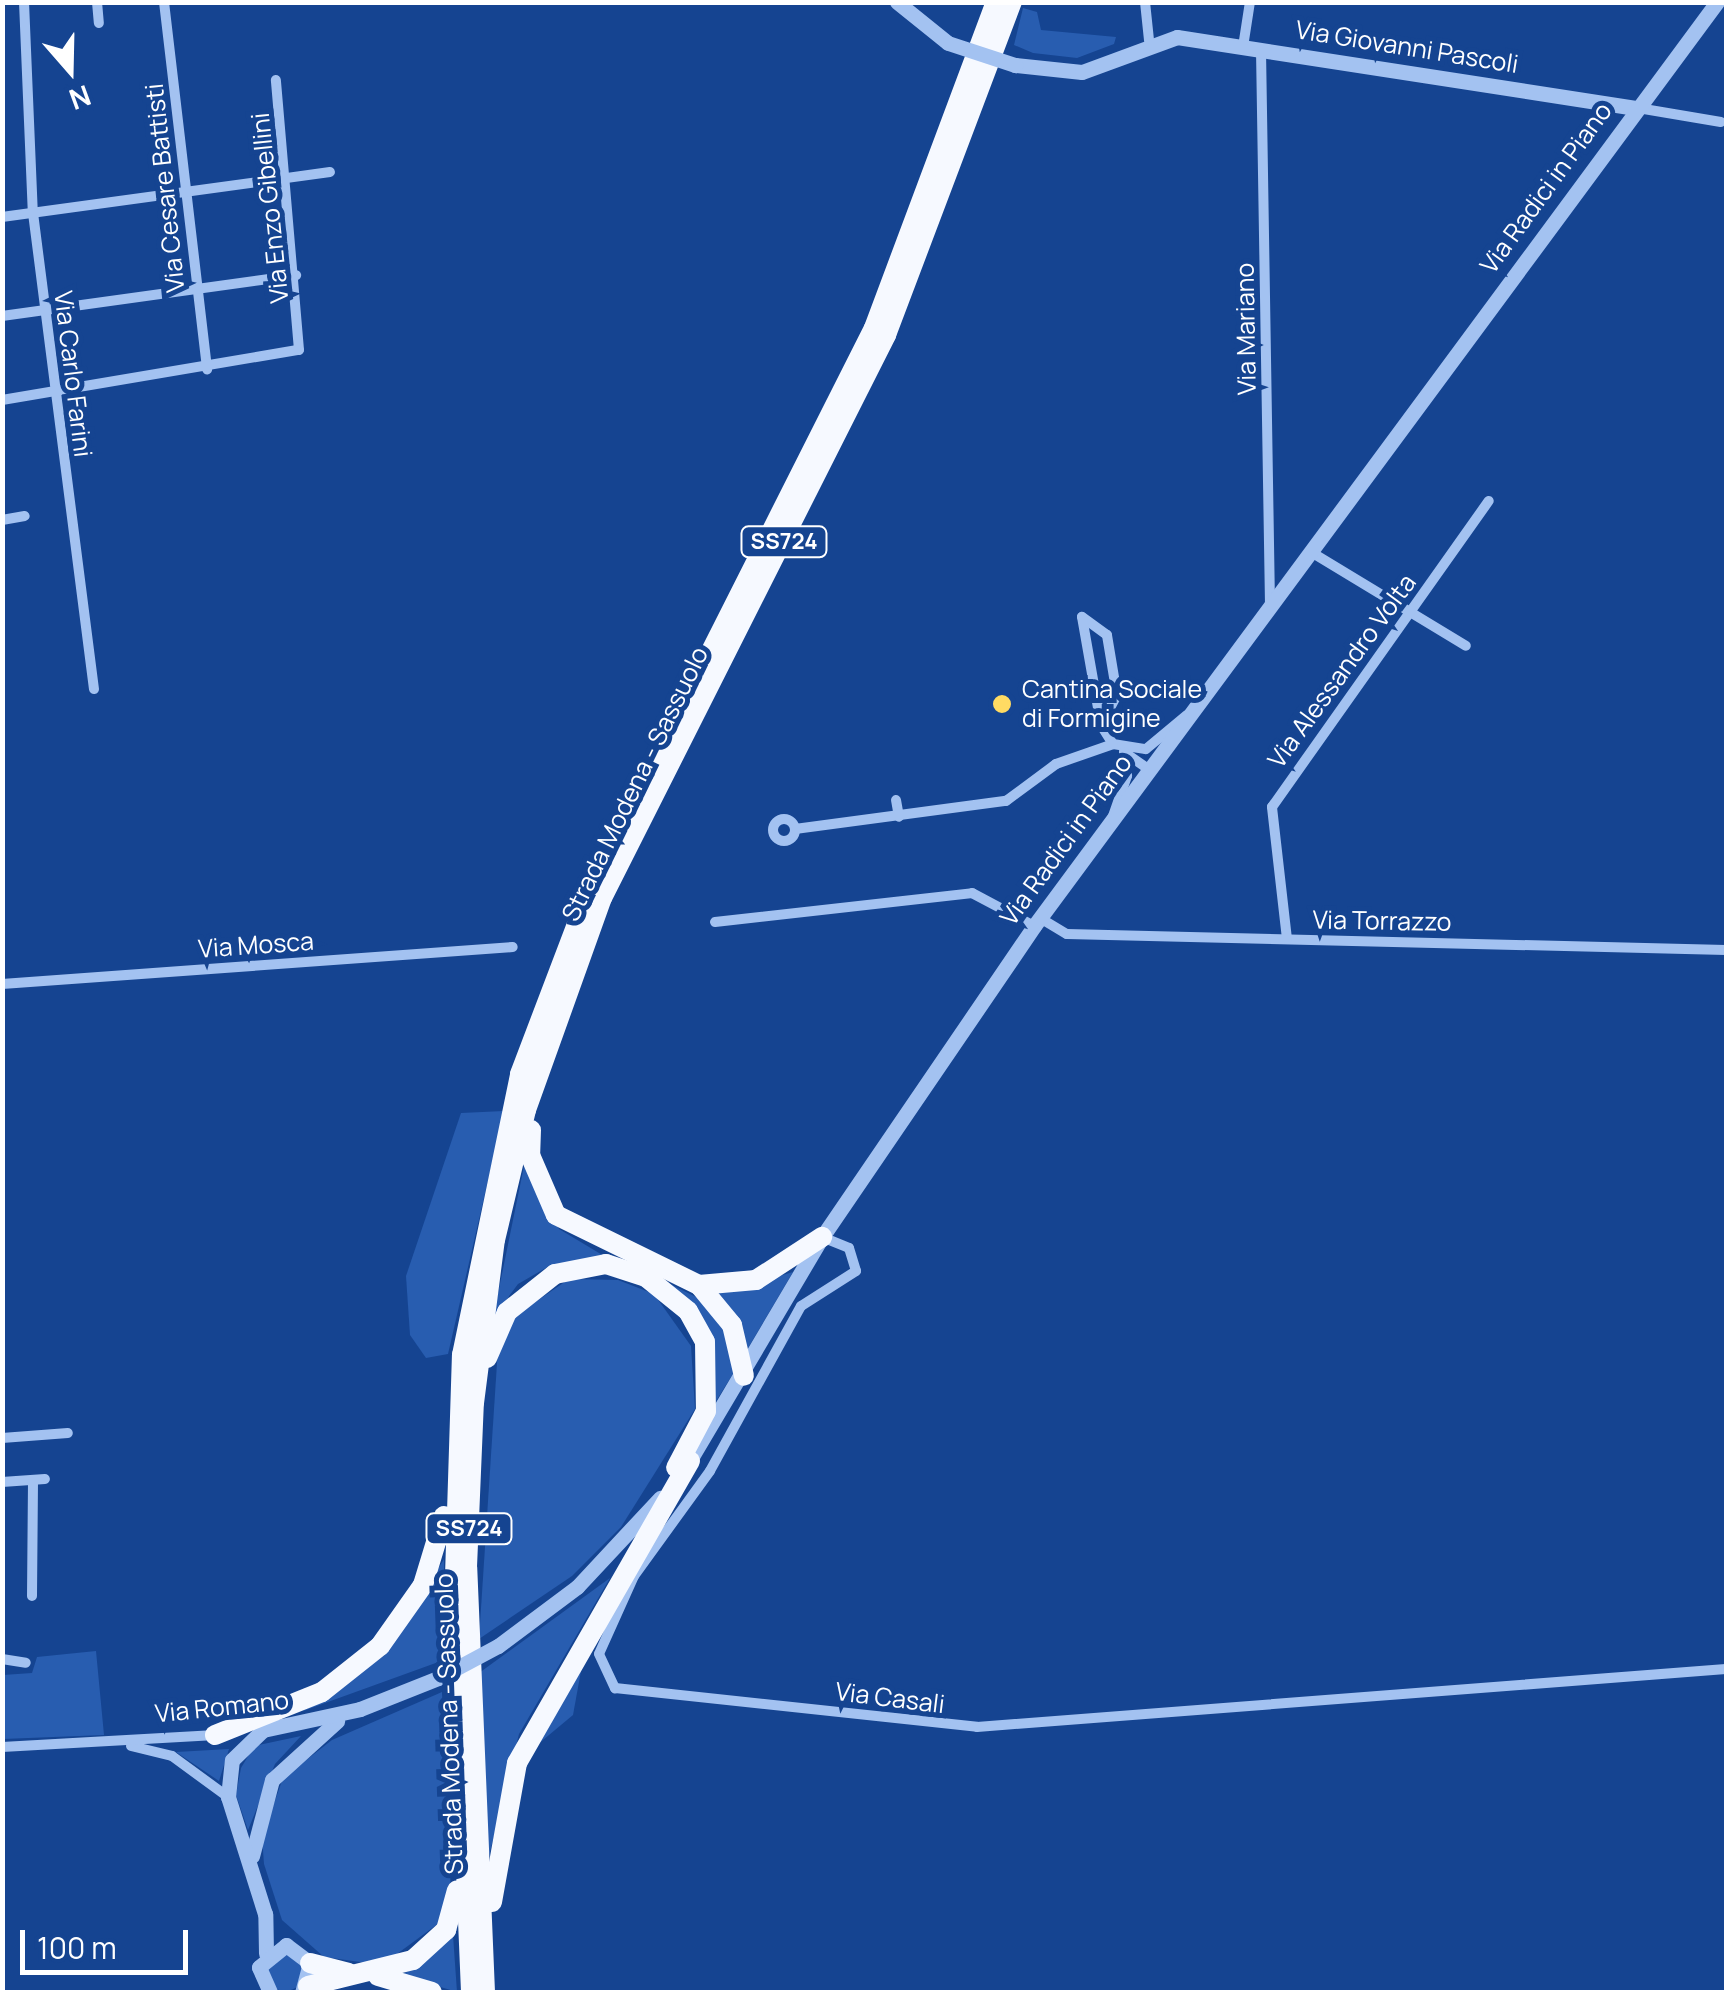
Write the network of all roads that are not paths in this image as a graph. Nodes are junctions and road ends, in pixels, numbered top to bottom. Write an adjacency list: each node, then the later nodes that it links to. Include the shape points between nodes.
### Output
1 (24, 2): 20 (street, Via Carlo Farini)
2 (97, 2): 10 (street)
3 (164, 2): 19 (street, Via Cesare Battisti)
4 (897, 2): 11 (street, Via Giovanni Pascoli, bridge, via 948,43 1016,65 1082,72)
5 (996, 2): 52 (highway, Strada Modena - Sassuolo, via 874,328 588,895)
6 (1012, 2): 52 (highway, Strada Modena - Sassuolo / SS724, via 886,335 602,898)
7 (1145, 2): 11 (street)
8 (1250, 2): 12 (street)
9 (1718, 2): 15 (street, Via Radici in Piano)
10 (99, 23)
11 (1149, 41): 12 (street, Via Giovanni Pascoli)
12 (1244, 48): 13 (street, Via Giovanni Pascoli)
13 (1261, 50): 15 (street, Via Giovanni Pascoli); 33 (street, Via Mariano)
14 (276, 80): 18 (street, Via Enzo Gibellini)
15 (1636, 108): 16 (street); 32 (street, Via Radici in Piano)
16 (1720, 122)
17 (330, 172): 18 (street)
18 (287, 177): 19 (street); 22 (street, Via Enzo Gibellini)
19 (186, 190): 20 (street); 23 (street, Via Cesare Battisti)
20 (33, 213): 21 (street); 24 (street, Via Carlo Farini)
21 (2, 217)
22 (296, 274): 23 (street); 26 (street, Via Enzo Gibellini, via 304,332 299,350)
23 (196, 288): 24 (street); 26 (street, Via Cesare Battisti)
24 (44, 310): 25 (street); 27 (street, Via Carlo Farini)
25 (2, 316)
26 (206, 369): 27 (street)
27 (54, 393): 28 (street); 36 (street, Via Carlo Farini)
28 (2, 400)
29 (1489, 502): 34 (street, Via Alessandro Volta)
30 (25, 516): 31 (street)
31 (2, 520)
32 (1311, 552): 33 (street, Via Radici in Piano); 34 (street)
33 (1270, 608): 37 (street, Via Radici in Piano)
34 (1410, 612): 35 (street); 48 (street, Via Alessandro Volta, via 1272,808)
35 (1466, 646)
36 (94, 689)
37 (1193, 712): 40 (street, via 1146,749); 41 (street, Via Radici in Piano)
38 (1101, 725): 38 (street, via 1117,695 1107,636 1082,617); 39 (street)
39 (1114, 744): 40 (street); 43 (street, via 1056,764 1006,801)
40 (1124, 752): 41 (street); 44 (street, via 1127,776)
41 (1148, 768): 44 (street, Via Radici in Piano)
42 (896, 800): 43 (street)
43 (899, 817): 45 (street)
44 (1112, 818): 47 (street, Via Radici in Piano)
45 (795, 829)
46 (715, 922): 47 (street, via 972,893)
47 (1037, 922): 48 (street, Via Torrazzo, via 1067,934); 53 (street, Via Radici in Piano)
48 (1287, 938): 50 (street, Via Torrazzo)
49 (513, 947): 51 (street, Via Mosca)
50 (1726, 950)
51 (2, 984)
52 (529, 1074): 54 (highway, via 530,1155 556,1215); 56 (highway, Strada Modena - Sassuolo / SS724, via 496,1240); 63 (highway, Strada Modena - Sassuolo / SS724, via 480,1236)
53 (822, 1237): 54 (highway, via 756,1280); 55 (street, Via Radici in Piano); 68 (street, Via Casali, via 849,1248 856,1271 801,1306 710,1471 634,1576 600,1654 615,1688 978,1727)
54 (699, 1285): 55 (highway, via 732,1324)
55 (744, 1376): 59 (street, Via Radici in Piano)
56 (474, 1403): 64 (highway, via 493,1336 529,1288 606,1264 646,1277 688,1311 711,1381 706,1411); 85 (highway, Strada Modena - Sassuolo / SS724, via 467,1567)
57 (68, 1433): 58 (street)
58 (2, 1438)
59 (690, 1461): 64 (street, Via Radici in Piano); 85 (highway, via 517,1763)
60 (45, 1479): 61 (street)
61 (32, 1480): 62 (street); 65 (street)
62 (2, 1482)
63 (452, 1484): 72 (highway, via 424,1586 380,1646 322,1692); 75 (highway, Strada Modena - Sassuolo / SS724)
64 (660, 1498): 69 (street, Via Radici in Piano, bridge, via 589,1576 498,1646)
65 (32, 1596)
66 (2, 1659): 67 (street)
67 (26, 1663)
68 (1726, 1669)
69 (438, 1678): 70 (street, Via Romano)
70 (360, 1709): 71 (street, Via Romano); 77 (street, via 306,1741 272,1780)
71 (263, 1730): 72 (street, Via Romano); 76 (street, via 232,1760)
72 (215, 1735): 73 (street, Via Romano)
73 (115, 1743): 74 (street, Via Romano); 76 (street, via 172,1756)
74 (2, 1746)
75 (460, 1768): 82 (highway, via 456,1907 446,1930 413,1960); 85 (highway, Strada Modena - Sassuolo / SS724)
76 (228, 1798): 77 (street)
77 (251, 1864): 78 (street)
78 (265, 1914): 79 (street); 80 (street)
79 (292, 1946): 80 (street); 81 (street)
80 (266, 1953): 83 (street)
81 (310, 1963): 82 (highway); 84 (street)
82 (358, 1974): 84 (highway); 86 (highway)
83 (263, 1989)
84 (304, 1989)
85 (480, 1990)
86 (432, 1992)

